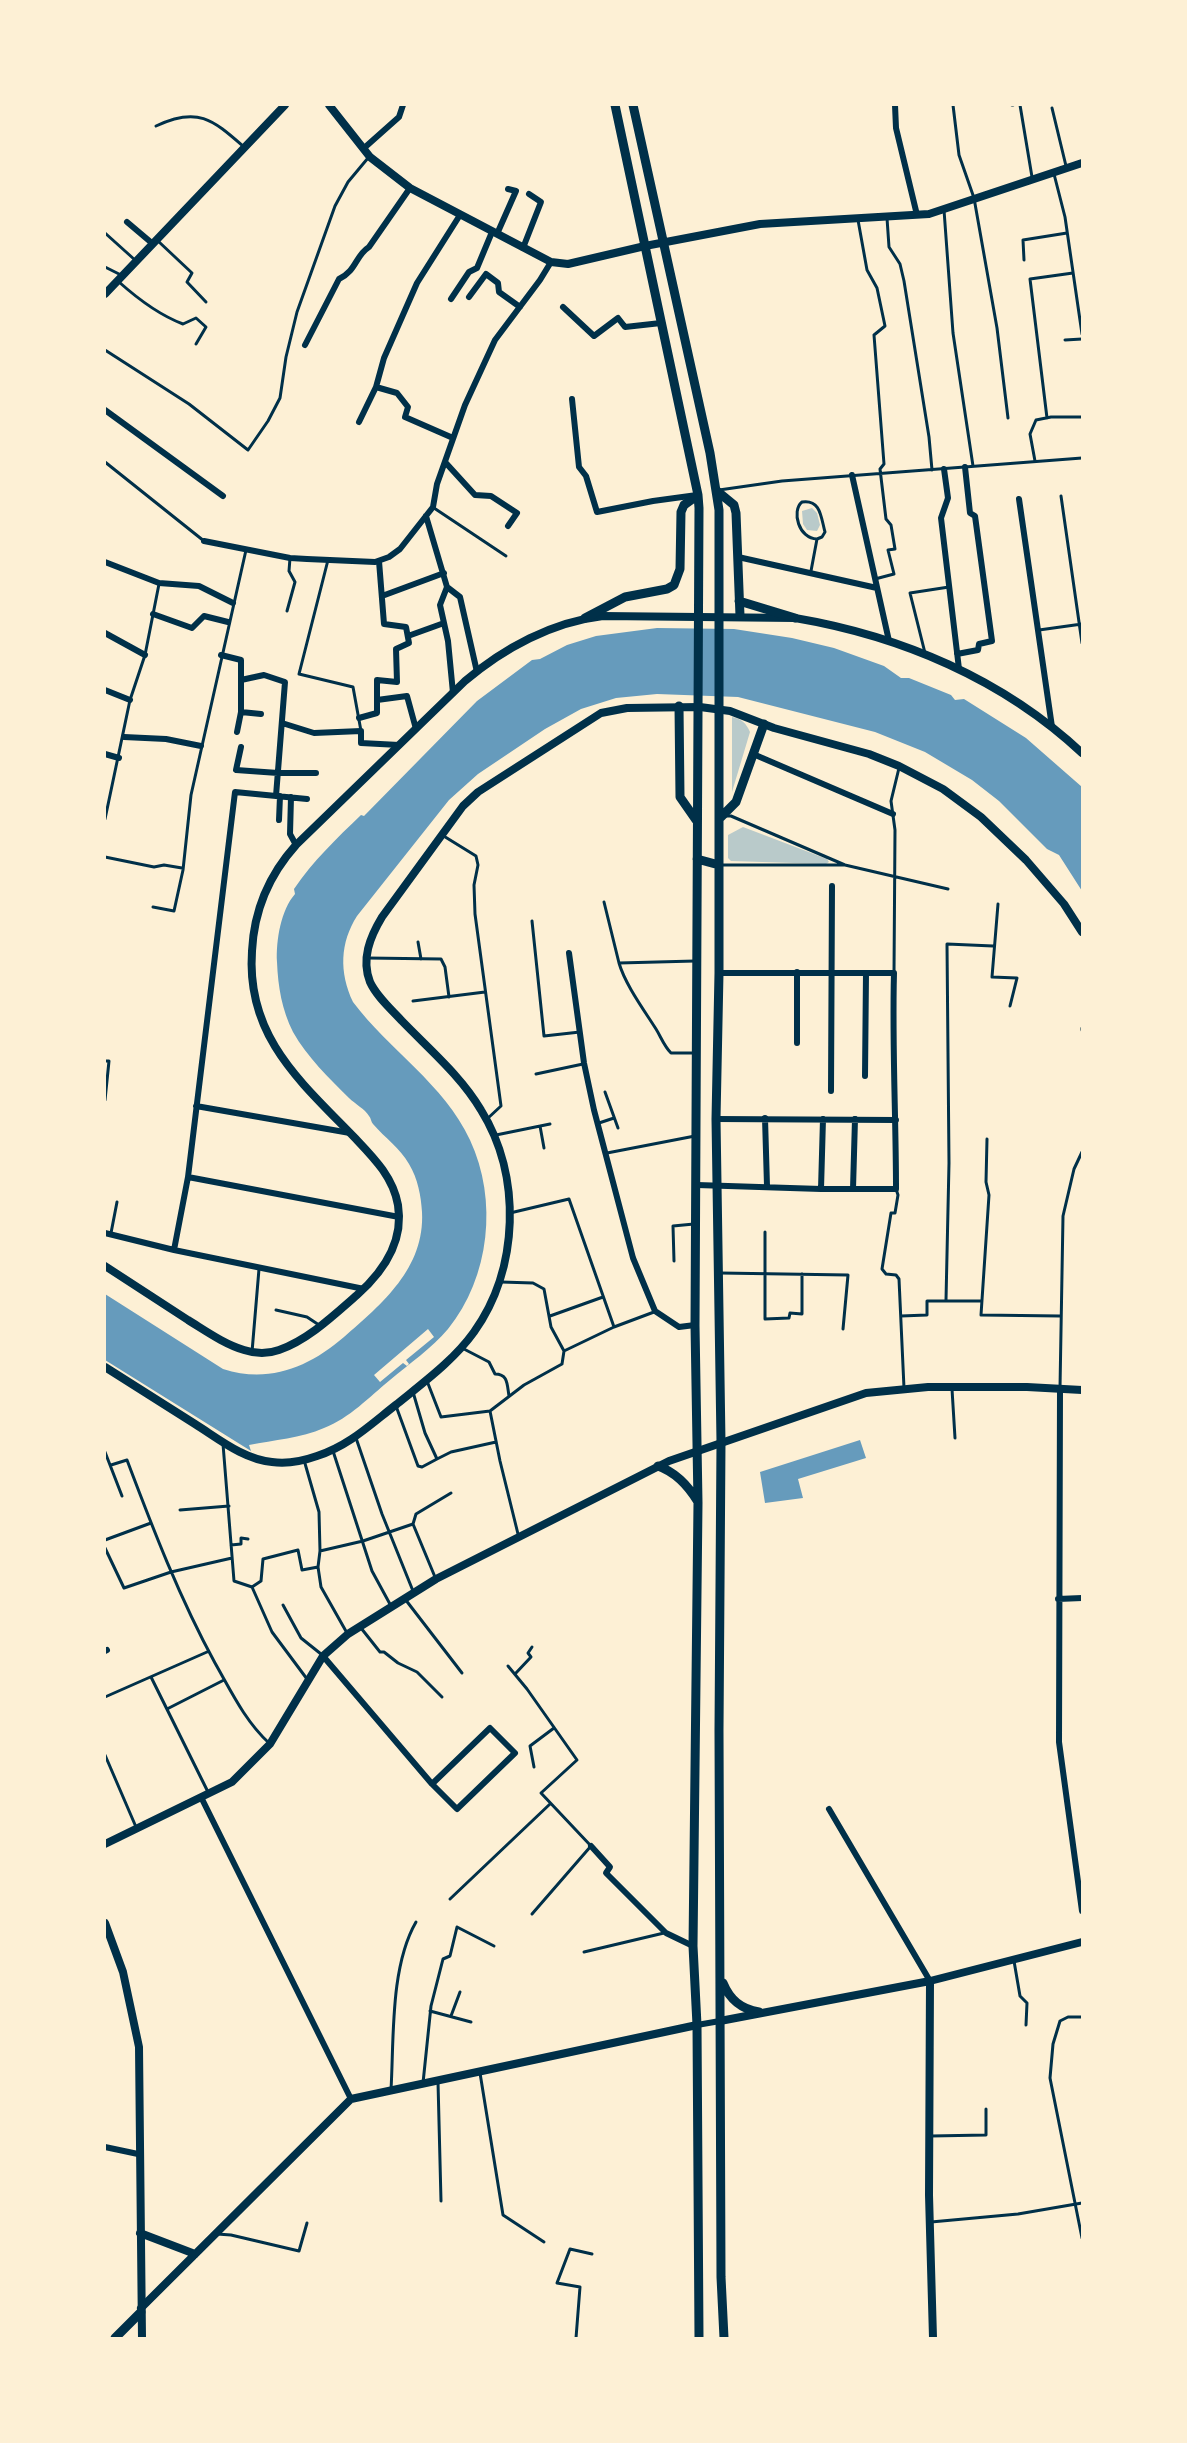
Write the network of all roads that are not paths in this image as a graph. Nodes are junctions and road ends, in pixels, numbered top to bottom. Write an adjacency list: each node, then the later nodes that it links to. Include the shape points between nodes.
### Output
1 (285, 105): 11 (street)
2 (329, 105): 12 (street)
3 (403, 105): 12 (street, via 399,117)
4 (615, 105): 33 (main road)
5 (633, 105): 32 (main road)
6 (895, 105): 23 (street, via 896,128)
7 (953, 105): 21 (lane, via 959,155)
8 (1020, 105): 17 (lane)
9 (1052, 108): 15 (lane)
10 (156, 126): 11 (lane, via 197,117 214,122)
11 (244, 147): 31 (street)
12 (363, 149): 13 (street)
13 (370, 157): 18 (street); 52 (lane, via 348,182 335,206 297,312 280,398 248,450 189,404)
14 (1082, 163): 15 (street)
15 (1066, 168): 16 (street)
16 (1054, 172): 17 (street); 30 (lane)
17 (1032, 179): 21 (street)
18 (410, 188): 24 (street); 51 (street, via 350,273 339,279)
19 (508, 189): 29 (street, via 516,191)
20 (529, 194): 34 (street, via 541,202)
21 (974, 198): 22 (street); 57 (lane)
22 (944, 209): 23 (street); 65 (lane, via 953,333)
23 (917, 214): 25 (street)
24 (460, 215): 29 (street); 53 (street, via 417,283 384,358)
25 (887, 216): 26 (street); 68 (lane, via 889,247 900,264 904,281)
26 (857, 218): 32 (street, via 760,224); 69 (lane, via 867,270 877,288 885,326 874,335)
27 (127, 222): 31 (street)
28 (105, 233): 36 (lane)
29 (494, 233): 34 (street); 43 (street, via 477,268 469,272)
30 (1067, 233): 35 (lane, via 1023,240); 39 (lane)
31 (155, 242): 36 (street); 44 (lane, via 192,273 187,282)
32 (663, 242): 33 (street); 71 (main road)
33 (645, 246): 37 (street, via 568,264); 47 (main road)
34 (523, 248): 37 (street)
35 (1024, 260)
36 (136, 261): 40 (street)
37 (551, 262): 45 (street)
38 (105, 267): 40 (lane)
39 (1073, 273): 48 (lane); 58 (lane, via 1030,279)
40 (120, 278): 41 (street); 50 (lane, via 146,303 175,321 183,324 196,318 206,327)
41 (105, 294)
42 (469, 297): 45 (street, via 486,274 498,283 499,292)
43 (451, 299)
44 (206, 302)
45 (520, 307): 60 (street, via 495,339)
46 (563, 307): 47 (street, via 594,336 618,318 626,327)
47 (661, 323): 72 (main road)
48 (1082, 337): 49 (lane)
49 (1065, 340)
50 (196, 344)
51 (304, 345)
52 (105, 350)
53 (376, 387): 59 (street); 60 (street, via 397,393 408,407 405,417)
54 (572, 399): 72 (street, via 579,467 586,476 597,512)
55 (105, 410): 73 (street)
56 (1082, 417): 58 (lane)
57 (1008, 418)
58 (1047, 418): 62 (lane, via 1036,420 1030,434)
59 (359, 422)
60 (453, 438): 64 (street)
61 (1082, 458): 62 (lane)
62 (1035, 461): 65 (lane)
63 (105, 462): 80 (lane)
64 (445, 462): 76 (street); 78 (street, via 475,495 491,496 517,513)
65 (973, 466): 66 (lane)
66 (964, 467): 67 (lane); 112 (street, via 970,513 975,516 992,641 979,644 978,650)
67 (944, 469): 68 (lane); 93 (street, via 948,498 941,518)
68 (932, 470): 69 (lane)
69 (882, 473): 70 (lane); 90 (lane, via 886,519 896,549 888,550 894,574)
70 (852, 475): 71 (lane); 90 (street)
71 (717, 491): 83 (main road, via 736,509); 148 (main road)
72 (698, 495): 101 (main road, via 684,505 681,513 680,569 674,585 625,597); 150 (main road)
73 (223, 496)
74 (1061, 496): 105 (lane)
75 (1019, 499): 106 (street)
76 (433, 507): 77 (street); 82 (lane)
77 (426, 515): 86 (street, via 400,549); 88 (street)
78 (508, 526)
79 (817, 539): 79 (lane, via 802,533 797,511 802,502 813,502 819,508 825,532); 89 (lane)
80 (204, 541): 81 (street)
81 (246, 549): 84 (street); 97 (lane)
82 (506, 556)
83 (738, 557): 89 (street); 96 (main road)
84 (290, 558): 85 (street); 98 (lane, via 289,571 295,582)
85 (328, 558): 86 (street); 125 (lane, via 299,674 353,687)
86 (379, 561): 95 (street)
87 (105, 562): 91 (street)
88 (444, 573): 92 (street); 95 (street)
89 (811, 573): 94 (street)
90 (875, 579): 94 (street)
91 (159, 583): 97 (street, via 199,586); 99 (lane)
92 (447, 587): 104 (street, via 440,605); 116 (street, via 460,597)
93 (949, 587): 111 (lane, via 910,593); 112 (street)
94 (877, 588): 109 (street)
95 (382, 596): 108 (street, via 384,624 406,627)
96 (739, 601): 100 (main road); 102 (main road)
97 (233, 603): 103 (lane)
98 (287, 611)
99 (153, 614): 103 (street, via 192,628 204,616); 113 (lane)
100 (740, 616): 101 (street); 102 (street)
101 (585, 618): 116 (street, via 532,638)
102 (795, 618): 109 (street)
103 (228, 622): 114 (lane)
104 (444, 623): 108 (street); 119 (street)
105 (1081, 624): 106 (lane); 110 (lane)
106 (1038, 630): 128 (street)
107 (105, 633): 113 (street)
108 (408, 636): 121 (street, via 409,643 396,649 398,682 377,680)
109 (889, 641): 111 (street)
110 (1082, 643)
111 (925, 654): 115 (street)
112 (957, 654): 115 (street)
113 (146, 655): 120 (lane)
114 (221, 655): 117 (street, via 241,660); 134 (lane)
115 (959, 669): 128 (street)
116 (477, 672): 119 (street)
117 (241, 680): 123 (street); 126 (street, via 264,675 285,682)
118 (105, 690): 120 (street)
119 (453, 693): 129 (street)
120 (130, 700): 132 (lane)
121 (377, 700): 125 (street, via 377,713); 129 (street, via 407,696)
122 (679, 706): 127 (street, via 729,711); 150 (main road, via 679,792); 151 (street, via 610,710 593,717 478,792)
123 (241, 712): 124 (street); 131 (street)
124 (261, 714)
125 (359, 718): 130 (lane)
126 (282, 723): 130 (street, via 314,733); 141 (street)
127 (764, 724): 138 (main road); 140 (street)
128 (1052, 727): 136 (street)
129 (416, 729): 133 (street)
130 (361, 731): 133 (street, via 361,743)
131 (237, 732)
132 (124, 737): 134 (street); 139 (lane)
133 (399, 745): 152 (street)
134 (201, 746): 157 (lane, via 190,795)
135 (241, 747): 141 (street, via 237,771)
136 (1082, 753)
137 (105, 754): 139 (street)
138 (753, 754): 146 (street); 148 (main road, via 736,802)
139 (119, 758): 147 (lane)
140 (899, 766): 146 (lane, via 891,794); 165 (street, via 949,793 993,828 1054,892)
141 (278, 773): 142 (street); 143 (street)
142 (316, 773)
143 (278, 796): 144 (street); 149 (street); 192 (street, via 235,792)
144 (291, 797): 145 (street); 152 (street, via 290,834)
145 (307, 799)
146 (893, 814): 158 (lane)
147 (105, 819)
148 (719, 819): 155 (main road); 156 (lane, via 732,816)
149 (279, 820)
150 (696, 820): 154 (main road)
151 (440, 834): 169 (street, via 382,917); 178 (lane, via 476,856 475,914)
152 (296, 845): 204 (street, via 273,876 257,916 252,954 255,998 268,1035 284,1061)
153 (105, 857): 157 (lane)
154 (697, 859): 155 (main road); 171 (main road)
155 (719, 865): 156 (lane); 175 (main road)
156 (845, 865): 158 (lane)
157 (182, 868): 163 (lane, via 174,911)
158 (895, 876): 160 (lane); 177 (lane)
159 (832, 886): 174 (street)
160 (948, 889)
161 (604, 902): 172 (lane)
162 (998, 904): 167 (lane)
163 (153, 908)
164 (532, 921): 182 (lane, via 544,1036)
165 (1082, 932)
166 (418, 942): 170 (lane)
167 (993, 946): 181 (lane, via 992,977 1017,978); 234 (lane, via 947,944)
168 (569, 953): 182 (street)
169 (366, 958): 170 (lane); 195 (street, via 375,991 459,1079)
170 (421, 959): 179 (lane, via 441,959)
171 (696, 961): 172 (lane); 184 (main road)
172 (618, 963): 184 (lane, via 665,1047 671,1053)
173 (797, 972): 174 (street); 175 (street); 183 (street)
174 (833, 972): 176 (street); 189 (street)
175 (719, 973): 196 (main road)
176 (866, 973): 177 (street); 188 (street)
177 (894, 974): 199 (street)
178 (485, 992): 179 (lane); 195 (lane, via 501,1106)
179 (449, 997): 180 (lane)
180 (413, 1001)
181 (1010, 1006)
182 (580, 1032): 186 (street)
183 (797, 1043)
184 (696, 1053): 206 (main road)
185 (105, 1060): 191 (lane, via 110,1061)
186 (584, 1063): 187 (lane); 200 (street)
187 (536, 1074)
188 (865, 1076)
189 (831, 1091)
190 (605, 1092): 193 (lane)
191 (105, 1100)
192 (196, 1106): 204 (street); 211 (street)
193 (614, 1118): 200 (lane); 203 (lane)
194 (765, 1118): 196 (street); 197 (street); 214 (street)
195 (487, 1119): 205 (street)
196 (716, 1119): 213 (main road)
197 (823, 1119): 198 (street); 215 (street)
198 (855, 1119): 199 (street); 216 (street)
199 (896, 1120): 217 (street)
200 (597, 1123): 210 (street)
201 (550, 1125): 202 (lane)
202 (540, 1126): 205 (lane); 208 (lane)
203 (618, 1128)
204 (350, 1133): 220 (street, via 386,1173)
205 (494, 1135): 219 (street, via 506,1175)
206 (696, 1136): 210 (lane); 212 (main road)
207 (987, 1138): 235 (lane, via 989,1195)
208 (544, 1148)
209 (1082, 1152): 240 (lane, via 1064,1208)
210 (605, 1153): 237 (street, via 633,1258)
211 (188, 1177): 220 (street); 224 (street)
212 (696, 1185): 213 (street); 221 (main road)
213 (717, 1185): 214 (street); 228 (main road)
214 (767, 1186): 215 (street)
215 (821, 1189): 216 (street)
216 (853, 1189): 217 (street)
217 (896, 1189): 239 (lane, via 896,1213 891,1213 882,1269 899,1279)
218 (117, 1202): 223 (lane)
219 (510, 1213): 231 (street, via 507,1251); 233 (lane, via 569,1199)
220 (399, 1217): 232 (street, via 392,1251)
221 (696, 1223): 225 (lane, via 673,1226); 241 (main road)
222 (765, 1232): 229 (lane)
223 (108, 1233): 224 (street)
224 (174, 1250): 227 (street)
225 (674, 1261)
226 (105, 1266): 247 (street, via 218,1339)
227 (259, 1267): 232 (street); 247 (lane)
228 (718, 1273): 229 (lane); 261 (main road)
229 (765, 1274): 230 (lane); 230 (lane, via 765,1319 802,1314)
230 (802, 1274): 244 (lane, via 848,1275)
231 (499, 1282): 238 (lane, via 541,1286); 245 (street, via 484,1316)
232 (364, 1289): 242 (street)
233 (603, 1298): 238 (lane); 243 (lane)
234 (946, 1300): 235 (lane); 239 (lane, via 927,1301 927,1315)
235 (982, 1301): 240 (lane, via 981,1315)
236 (276, 1310): 242 (lane, via 307,1317)
237 (655, 1311): 241 (street, via 679,1327); 243 (lane)
238 (550, 1316): 246 (lane, via 551,1327)
239 (900, 1316): 250 (lane)
240 (1060, 1316): 252 (lane)
241 (695, 1325): 263 (main road)
242 (320, 1326): 247 (street, via 280,1350)
243 (614, 1327): 246 (lane)
244 (843, 1329)
245 (461, 1348): 249 (street); 255 (lane, via 489,1362 495,1374 502,1374)
246 (564, 1351): 255 (lane, via 562,1364)
247 (252, 1352)
248 (105, 1367): 262 (street)
249 (427, 1380): 254 (street); 257 (lane, via 441,1417)
250 (904, 1388): 251 (main road); 261 (main road, via 866,1393)
251 (952, 1388): 252 (main road); 259 (lane)
252 (1059, 1390): 253 (main road); 293 (street)
253 (1082, 1390)
254 (413, 1392): 256 (street); 266 (lane)
255 (509, 1396): 257 (lane)
256 (395, 1405): 258 (street); 266 (lane, via 418,1467)
257 (490, 1411): 260 (lane)
258 (356, 1438): 264 (street); 277 (lane)
259 (955, 1438)
260 (496, 1442): 266 (lane); 278 (lane)
261 (721, 1442): 263 (main road); 332 (main road)
262 (223, 1443): 267 (street, via 261,1460); 273 (lane)
263 (698, 1450): 269 (main road); 272 (main road)
264 (333, 1451): 267 (street); 281 (lane)
265 (105, 1452): 268 (lane)
266 (437, 1459)
267 (303, 1460): 284 (lane, via 319,1512)
268 (111, 1465): 271 (lane); 275 (lane, via 128,1460)
269 (658, 1467): 272 (main road, via 686,1486); 278 (main road)
270 (451, 1493): 276 (lane, via 416,1514)
271 (122, 1496)
272 (698, 1503): 329 (main road)
273 (229, 1506): 274 (lane); 282 (lane)
274 (180, 1510)
275 (151, 1522): 280 (lane); 287 (lane)
276 (414, 1524): 277 (lane); 288 (lane)
277 (389, 1532): 281 (lane); 290 (lane)
278 (519, 1536): 288 (main road)
279 (248, 1539): 282 (lane)
280 (105, 1540)
281 (363, 1541): 284 (lane); 295 (lane, via 372,1571)
282 (231, 1545): 285 (lane)
283 (105, 1548): 287 (lane, via 124,1588)
284 (320, 1551): 286 (lane)
285 (232, 1558): 287 (lane); 289 (lane, via 234,1581)
286 (318, 1567): 289 (lane, via 302,1570 298,1550 263,1558 261,1581); 297 (lane, via 321,1587)
287 (171, 1572): 299 (lane)
288 (436, 1579): 290 (main road)
289 (252, 1587): 305 (lane, via 272,1632)
290 (413, 1591): 291 (main road)
291 (403, 1598): 295 (main road); 302 (lane)
292 (1082, 1598): 293 (street)
293 (1058, 1599): 322 (street, via 1059,1742)
294 (283, 1605): 300 (lane, via 301,1638)
295 (392, 1605): 296 (main road)
296 (360, 1626): 297 (main road); 308 (lane, via 380,1652 417,1672)
297 (348, 1634): 300 (main road)
298 (532, 1647): 303 (lane, via 528,1653 531,1657)
299 (207, 1652): 304 (lane); 306 (lane)
300 (322, 1656): 305 (main road); 314 (street)
301 (508, 1666): 303 (lane)
302 (462, 1673)
303 (514, 1674): 310 (lane)
304 (151, 1677): 307 (lane); 309 (lane)
305 (307, 1679): 311 (main road)
306 (224, 1680): 309 (lane); 311 (lane, via 253,1728)
307 (105, 1697)
308 (442, 1697)
309 (167, 1709): 315 (lane)
310 (554, 1728): 313 (lane, via 530,1746); 316 (lane, via 577,1760 541,1793)
311 (270, 1744): 315 (main road, via 232,1782)
312 (105, 1755): 318 (lane)
313 (534, 1767)
314 (432, 1784): 314 (street, via 490,1728 515,1753 457,1809)
315 (205, 1795): 318 (main road); 347 (street)
316 (550, 1804): 320 (lane); 321 (lane)
317 (829, 1809): 333 (street)
318 (136, 1828): 319 (main road)
319 (105, 1844)
320 (591, 1846): 323 (lane); 326 (street, via 610,1867 606,1873)
321 (450, 1899)
322 (1082, 1911)
323 (532, 1914)
324 (416, 1922): 346 (lane, via 408,1935 398,1972)
325 (105, 1923): 351 (main road, via 123,1972 139,2047)
326 (666, 1933): 329 (street); 330 (lane)
327 (1082, 1942): 331 (street)
328 (494, 1946): 335 (lane, via 457,1927 450,1956 443,1959)
329 (693, 1946): 341 (main road)
330 (584, 1952)
331 (1014, 1959): 333 (street); 342 (lane, via 1020,1996 1027,2002)
332 (720, 1975): 336 (main road, via 734,2001); 339 (main road)
333 (930, 1981): 336 (main road); 349 (main road)
334 (460, 1992): 337 (lane)
335 (430, 2011): 337 (lane); 345 (lane)
336 (759, 2012): 339 (main road)
337 (451, 2016): 340 (lane)
338 (1082, 2017): 354 (lane, via 1068,2017 1060,2022 1053,2044 1050,2078)
339 (720, 2020): 341 (street); 368 (main road)
340 (471, 2022)
341 (697, 2025): 343 (street); 364 (main road)
342 (1026, 2025)
343 (480, 2071): 344 (street); 360 (lane, via 503,2215)
344 (438, 2080): 345 (street); 352 (lane)
345 (423, 2084): 346 (street)
346 (390, 2091): 347 (street)
347 (351, 2099): 358 (street)
348 (986, 2109): 349 (lane, via 986,2135)
349 (929, 2136): 355 (main road)
350 (105, 2147): 351 (street)
351 (138, 2154): 357 (main road)
352 (441, 2201)
353 (1082, 2203): 354 (lane)
354 (1075, 2204): 355 (lane); 359 (lane)
355 (931, 2222): 369 (main road)
356 (307, 2223): 358 (lane, via 299,2251)
357 (140, 2233): 361 (street); 363 (main road)
358 (216, 2234): 361 (street)
359 (1082, 2238)
360 (544, 2242)
361 (195, 2254): 363 (street)
362 (592, 2254): 367 (lane, via 570,2249 557,2283 580,2287)
363 (141, 2310): 365 (main road); 366 (main road)
364 (698, 2337)
365 (115, 2338)
366 (142, 2338)
367 (576, 2338)
368 (724, 2338)
369 (933, 2338)

